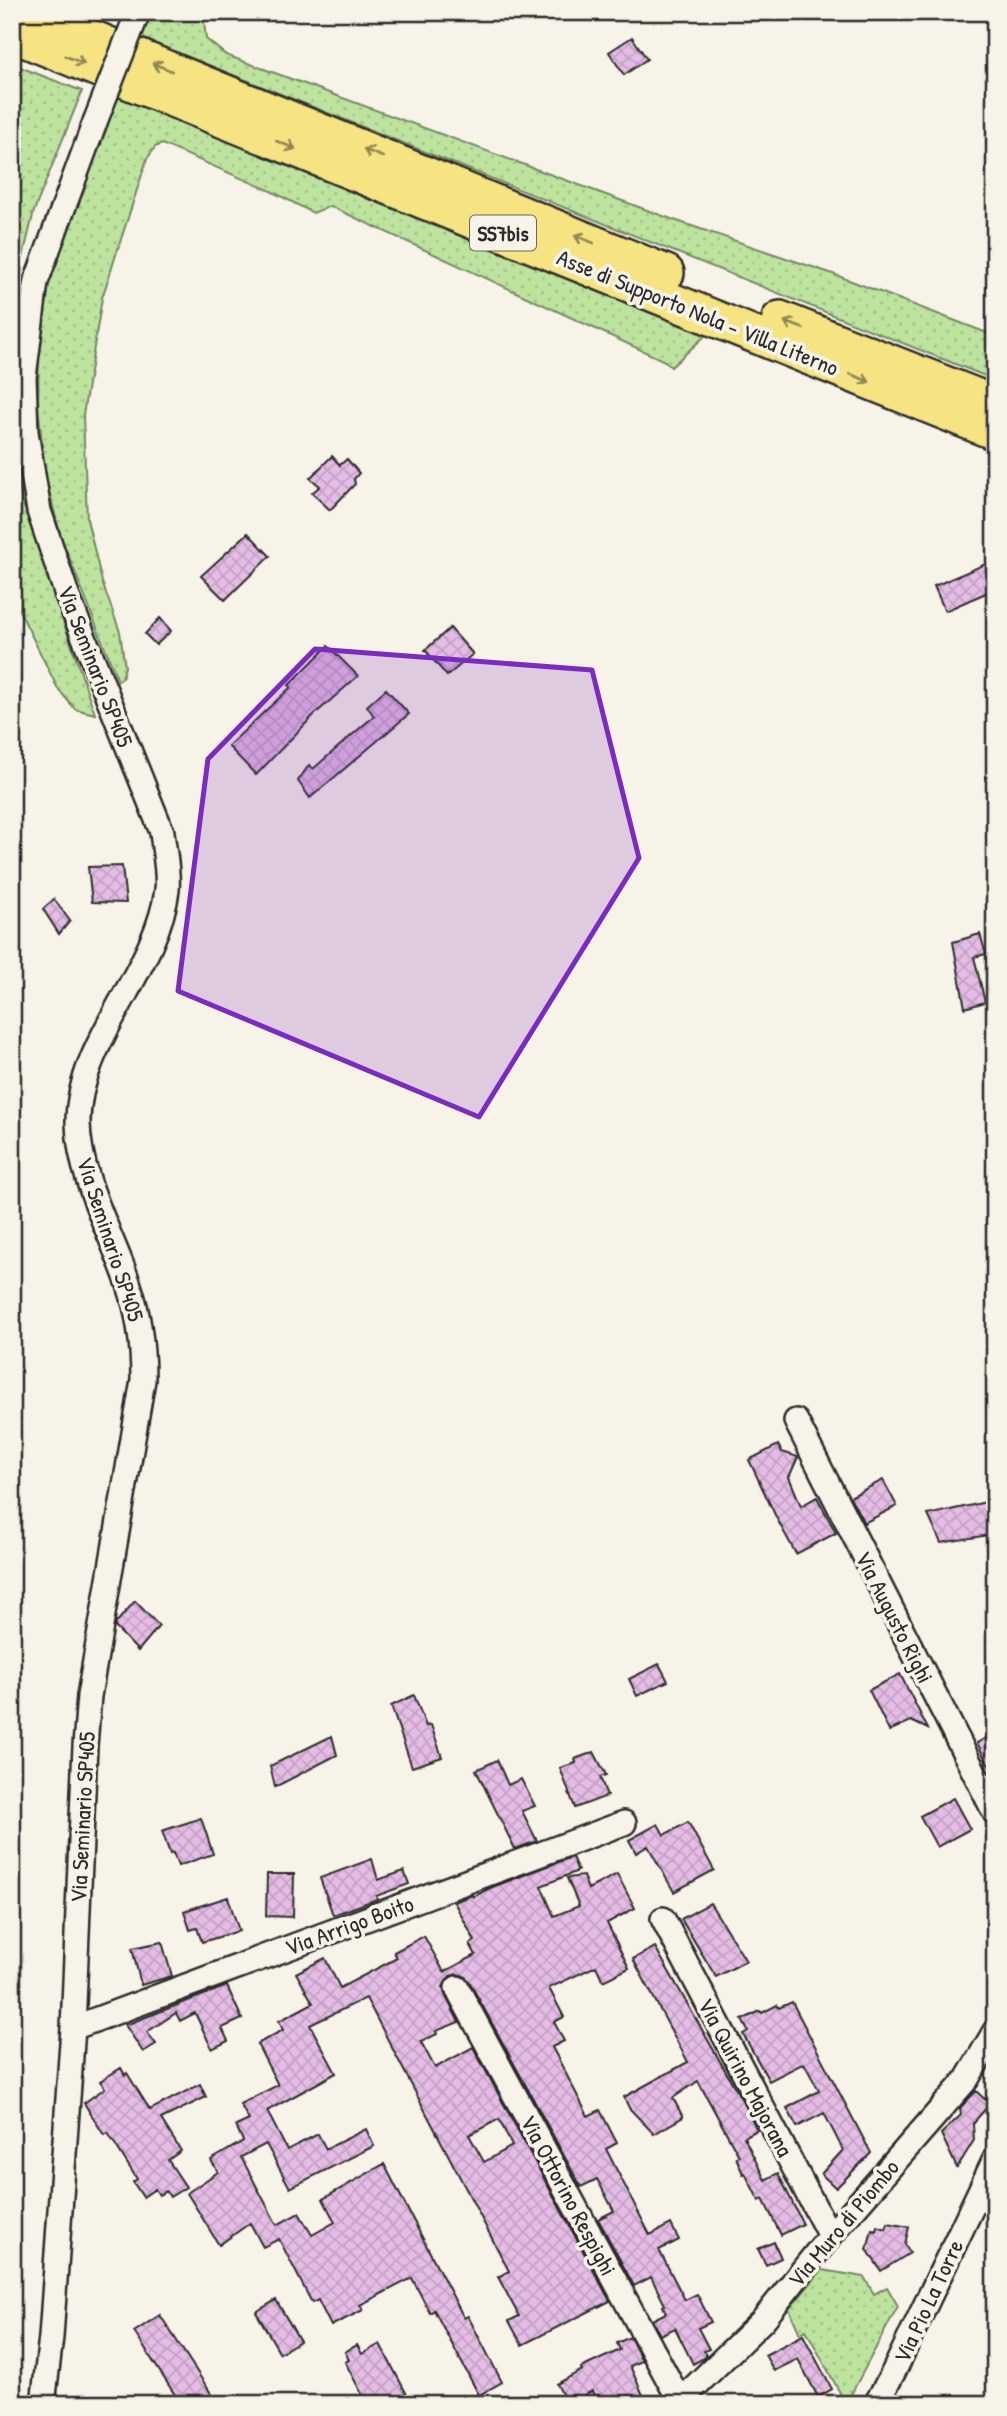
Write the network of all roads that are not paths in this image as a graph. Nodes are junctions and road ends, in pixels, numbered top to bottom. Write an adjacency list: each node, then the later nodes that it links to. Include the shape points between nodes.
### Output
1 (28, 12): 4 (highway, Asse di Supporto Nola - Villa Literno / SS7bis, one-way to 1)
2 (138, 12): 11 (street, Via Seminario SP405, bridge, via 36,282 24,377 26,432 43,523 162,832 167,874 167,891 149,947 91,1063 78,1123 87,1178 130,1287 143,1342 143,1380 89,1696)
3 (12, 34): 5 (highway, Asse di Supporto Nola - Villa Literno / SS7bis, one-way to 5)
4 (995, 404)
5 (995, 432)
6 (796, 1421): 7 (street, Via Augusto Righi)
7 (995, 1813)
8 (624, 1823): 11 (street, Via Arrigo Boito)
9 (663, 1919): 14 (street, Via Quirino Majorana)
10 (457, 1988): 15 (street, Via Ottorino Respighi)
11 (74, 2028): 16 (street, Via Seminario SP405)
12 (995, 2031): 14 (street, Via Muro di Piombo, via 967,2079)
13 (995, 2159): 17 (street, Via Pio La Torre)
14 (830, 2236): 15 (street, Via Muro di Piombo, via 763,2320)
15 (679, 2402)
16 (43, 2404)
17 (876, 2404)

